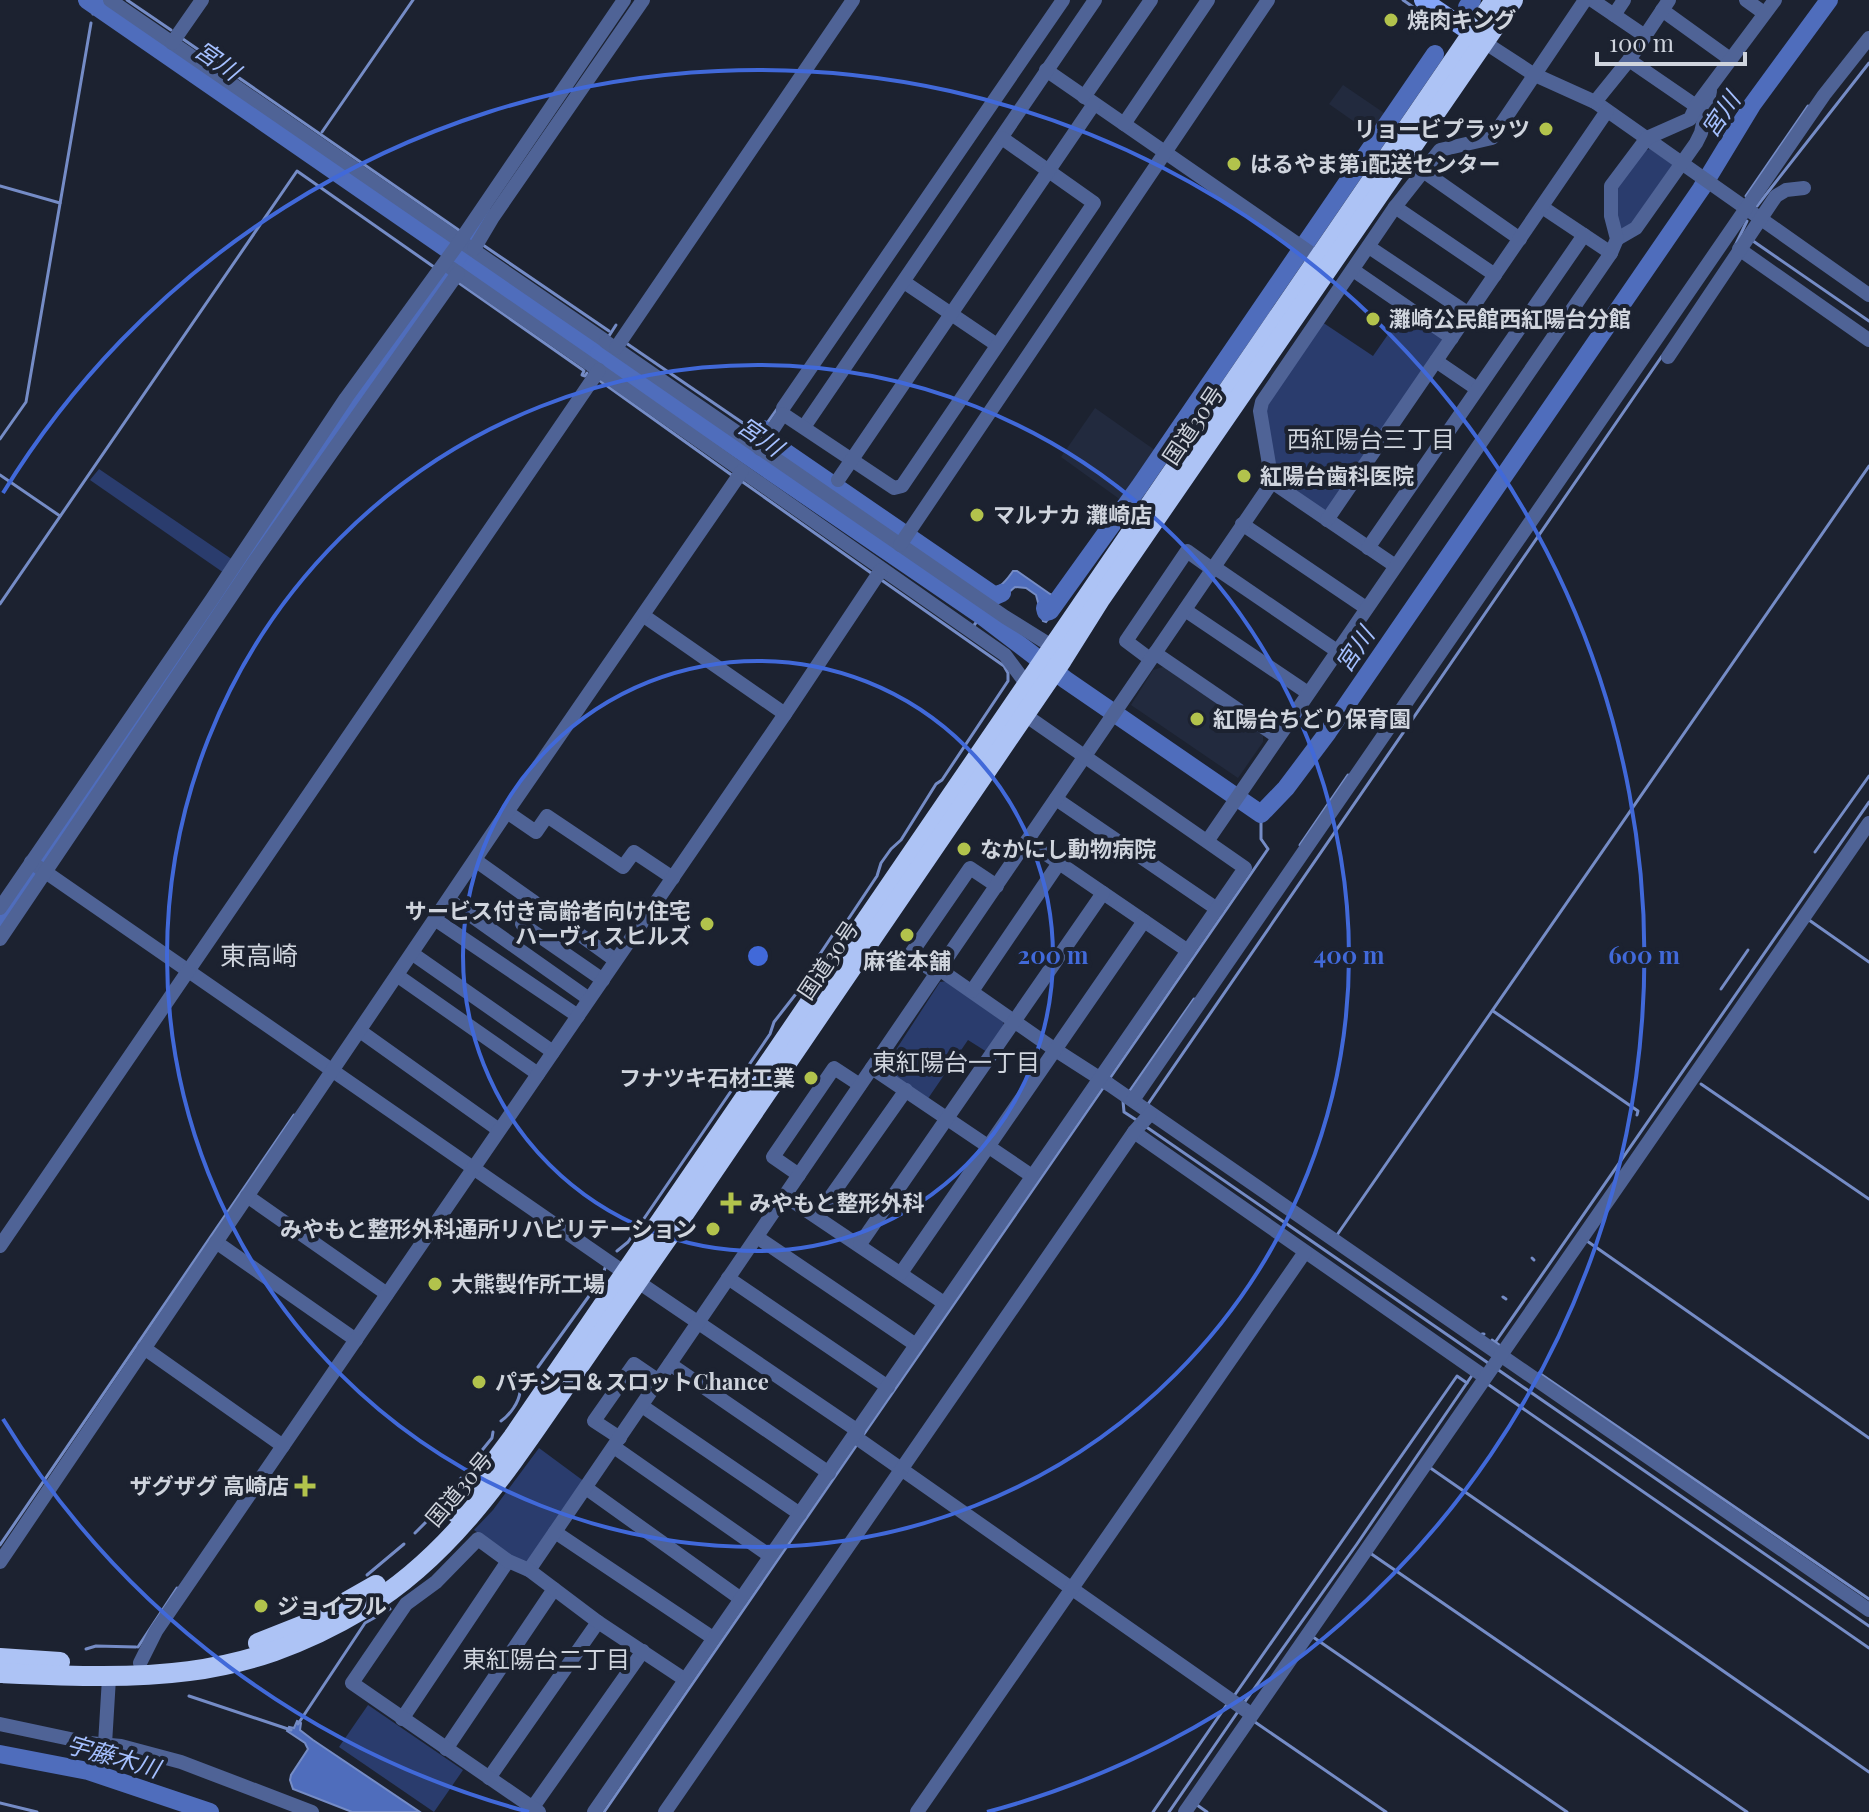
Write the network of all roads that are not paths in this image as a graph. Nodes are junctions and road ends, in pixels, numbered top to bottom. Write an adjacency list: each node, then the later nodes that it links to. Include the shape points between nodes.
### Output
1 (110, 0): 25 (street)
2 (202, 0): 25 (street)
3 (624, 0): 48 (street)
4 (643, 0): 48 (street)
5 (853, 0): 63 (street)
6 (1063, 0): 69 (street)
7 (1095, 0): 28 (street)
8 (1151, 0): 31 (street)
9 (1208, 0): 34 (street)
10 (1423, 0): 23 (main road)
11 (1495, 0): 23 (highway, 国道30号)
12 (1513, 0): 23 (highway, 国道30号)
13 (1585, 0): 29 (street)
14 (1592, 0): 21 (street)
15 (1624, 0): 21 (street)
16 (1746, 0): 20 (street)
17 (1775, 0): 20 (street)
18 (1261, 2): 37 (street)
19 (1666, 5): 22 (street); 26 (street)
20 (1764, 13): 26 (street)
21 (1614, 15): 22 (street)
22 (1645, 36): 27 (street)
23 (1478, 38): 29 (street); 52 (highway, 国道30号)
24 (1869, 38): 42 (street)
25 (172, 43): 48 (street)
26 (1730, 59): 30 (street)
27 (1629, 60): 32 (street); 33 (street)
28 (1046, 70): 31 (street); 35 (street)
29 (1533, 74): 33 (street); 40 (street, via 1492,138 1440,150)
30 (1710, 86): 32 (street); 38 (street, via 1701,133)
31 (1089, 100): 34 (street); 39 (street)
32 (1696, 106): 36 (street, via 1690,119)
33 (1601, 107): 36 (street); 44 (street)
34 (1124, 124): 37 (street)
35 (1002, 138): 39 (street); 56 (street)
36 (1647, 138): 38 (street); 49 (street, via 1611,186)
37 (1166, 153): 52 (street); 78 (street)
38 (1684, 165): 42 (street); 49 (street, via 1636,228)
39 (1049, 171): 59 (street); 64 (street, via 1094,203)
40 (1423, 171): 43 (street); 47 (street)
41 (1804, 188): 45 (street, via 1776,196)
42 (1738, 204): 45 (street); 57 (street)
43 (1395, 207): 50 (street); 55 (street)
44 (1542, 207): 46 (street); 47 (street)
45 (1760, 218): 51 (street); 58 (street)
46 (1584, 235): 49 (street); 68 (street)
47 (1520, 239): 55 (street)
48 (468, 241): 53 (street); 63 (street)
49 (1614, 246): 80 (street)
50 (1369, 247): 54 (street); 60 (street)
51 (1739, 249): 57 (street); 62 (street)
52 (1314, 255): 87 (highway, 国道30号, via 1093,610)
53 (451, 269): 67 (street); 102 (street, via 346,398)
54 (1353, 270): 61 (street); 75 (street, via 1260,406)
55 (1495, 275): 60 (street)
56 (904, 282): 59 (street); 70 (street)
57 (1704, 291): 65 (street); 133 (street)
58 (1869, 295)
59 (951, 314): 64 (street); 72 (street)
60 (1469, 314): 61 (street)
61 (1452, 338): 66 (street)
62 (1869, 340)
63 (614, 342): 71 (street)
64 (997, 345): 72 (street, via 902,486 894,488)
65 (1668, 357)
66 (1436, 361): 68 (street); 76 (street)
67 (593, 371): 73 (street); 116 (street)
68 (1477, 389): 79 (street)
69 (783, 414): 70 (street); 71 (street)
70 (804, 427): 72 (street)
71 (765, 442): 78 (street)
72 (852, 460): 74 (street)
73 (739, 476): 82 (street); 85 (street)
74 (838, 480)
75 (1272, 482): 76 (street); 77 (street)
76 (1327, 520): 79 (street)
77 (1242, 524): 81 (street); 83 (street)
78 (905, 538): 87 (street)
79 (1368, 548): 80 (street)
80 (1394, 565): 83 (street)
81 (1213, 568): 84 (street); 86 (street); 88 (street, via 1187,551 1126,641)
82 (878, 574): 89 (street, via 970,631 1005,655 1022,678); 92 (street)
83 (1366, 608): 86 (street)
84 (1185, 610): 88 (street); 90 (street)
85 (644, 616): 92 (street); 96 (street)
86 (1337, 651): 90 (street)
87 (1057, 653): 89 (highway, 国道30号)
88 (1153, 656): 93 (street); 94 (street)
89 (1037, 683): 91 (highway, 国道30号)
90 (1308, 693): 93 (street)
91 (1018, 711): 94 (street); 150 (highway, 国道30号)
92 (782, 712): 103 (street)
93 (1278, 737): 98 (street)
94 (1086, 756): 95 (street); 98 (street)
95 (1056, 799): 99 (street); 108 (street)
96 (507, 812): 100 (street); 103 (street, via 536,832 547,816 623,867 634,852)
97 (1869, 823): 159 (street)
98 (1208, 840): 108 (street, via 1245,868)
99 (1027, 841): 101 (street); 104 (street)
100 (475, 860): 106 (street); 119 (street, via 534,902 522,924)
101 (1059, 863): 105 (street); 120 (street)
102 (39, 866): 107 (street); 112 (street); 116 (street)
103 (669, 875): 115 (street)
104 (997, 886): 117 (street); 117 (street, via 970,868 910,955)
105 (1103, 893): 110 (street); 123 (street)
106 (449, 900): 109 (street); 121 (street)
107 (0, 908)
108 (1217, 909): 113 (street)
109 (436, 920): 114 (street); 122 (street)
110 (1144, 921): 113 (street); 125 (street)
111 (572, 929): 115 (street)
112 (0, 939)
113 (1188, 951): 130 (street)
114 (413, 954): 118 (street); 126 (street)
115 (612, 957): 119 (street)
116 (185, 969): 127 (street); 147 (street)
117 (938, 971): 120 (street); 128 (street)
118 (398, 976): 124 (street); 129 (street)
119 (600, 978): 121 (street)
120 (972, 991): 123 (street)
121 (586, 997): 122 (street)
122 (575, 1014): 126 (street)
123 (1013, 1020): 125 (street); 134 (street)
124 (360, 1031): 127 (street); 136 (street)
125 (1054, 1049): 130 (street); 137 (street)
126 (550, 1050): 129 (street)
127 (328, 1068): 138 (street); 141 (street)
128 (872, 1068): 131 (street); 132 (street)
129 (534, 1072): 136 (street)
130 (1105, 1081): 133 (street); 140 (street)
131 (860, 1085): 139 (street); 139 (street, via 834,1068 773,1157)
132 (906, 1090): 134 (street); 143 (street)
133 (1129, 1098): 135 (street)
134 (947, 1118): 137 (street); 146 (street)
135 (1142, 1124): 148 (street); 159 (street); 166 (street)
136 (496, 1128): 138 (street)
137 (988, 1146): 140 (street); 149 (street)
138 (473, 1168): 150 (street); 152 (street)
139 (799, 1175): 142 (street)
140 (1032, 1176): 153 (street)
141 (247, 1196): 145 (street); 152 (street)
142 (785, 1196): 143 (street); 144 (street)
143 (817, 1216): 146 (street)
144 (757, 1237): 151 (street); 156 (street)
145 (216, 1242): 155 (street); 157 (street)
146 (860, 1244): 149 (street)
147 (0, 1246)
148 (1305, 1252): 159 (street); 175 (street)
149 (901, 1273): 153 (street)
150 (631, 1277): 154 (street); 183 (highway, 国道30号, via 457,1512 384,1579 311,1622 256,1643 197,1658); 185 (highway, 国道30号, via 494,1487 439,1549 391,1589 328,1629 260,1656 198,1671)
151 (728, 1278): 154 (street); 161 (street)
152 (384, 1292): 155 (street)
153 (944, 1303): 156 (street)
154 (698, 1321): 158 (street); 163 (street)
155 (352, 1337): 165 (street)
156 (916, 1345): 161 (street)
157 (144, 1348): 165 (street); 173 (street)
158 (670, 1364): 160 (street); 167 (street)
159 (1488, 1368): 178 (street); 187 (street)
160 (659, 1381): 162 (street); 164 (street, via 634,1364 594,1421)
161 (888, 1387): 163 (street)
162 (642, 1406): 164 (street); 169 (street)
163 (858, 1437): 166 (street); 167 (street)
164 (617, 1443): 168 (street); 171 (street)
165 (283, 1446): 183 (street, via 156,1631)
166 (898, 1468): 175 (street); 196 (street)
167 (829, 1473): 169 (street)
168 (586, 1488): 170 (street); 177 (street)
169 (800, 1514): 171 (street)
170 (555, 1532): 174 (street); 180 (street)
171 (770, 1556): 177 (street)
172 (508, 1561): 174 (street); 188 (street); 188 (street, via 478,1539 406,1604 352,1683)
173 (0, 1562)
174 (529, 1570): 176 (street)
175 (1069, 1587): 187 (street); 197 (street)
176 (554, 1589): 179 (street); 191 (street)
177 (741, 1599): 180 (street)
178 (1869, 1610)
179 (598, 1622): 181 (street); 192 (street)
180 (713, 1638): 186 (street)
181 (643, 1651): 186 (street); 193 (street)
182 (0, 1658): 183 (highway, 国道30号)
183 (140, 1663)
184 (0, 1673): 185 (highway, 国道30号)
185 (109, 1678): 190 (street)
186 (684, 1679): 195 (street)
187 (1245, 1709): 198 (street)
188 (402, 1719): 191 (street)
189 (0, 1724): 190 (street)
190 (105, 1744): 194 (street, via 181,1762)
191 (446, 1749): 192 (street)
192 (489, 1778): 193 (street)
193 (536, 1810)
194 (312, 1812)
195 (594, 1812)
196 (665, 1812)
197 (917, 1812)
198 (1185, 1812)

